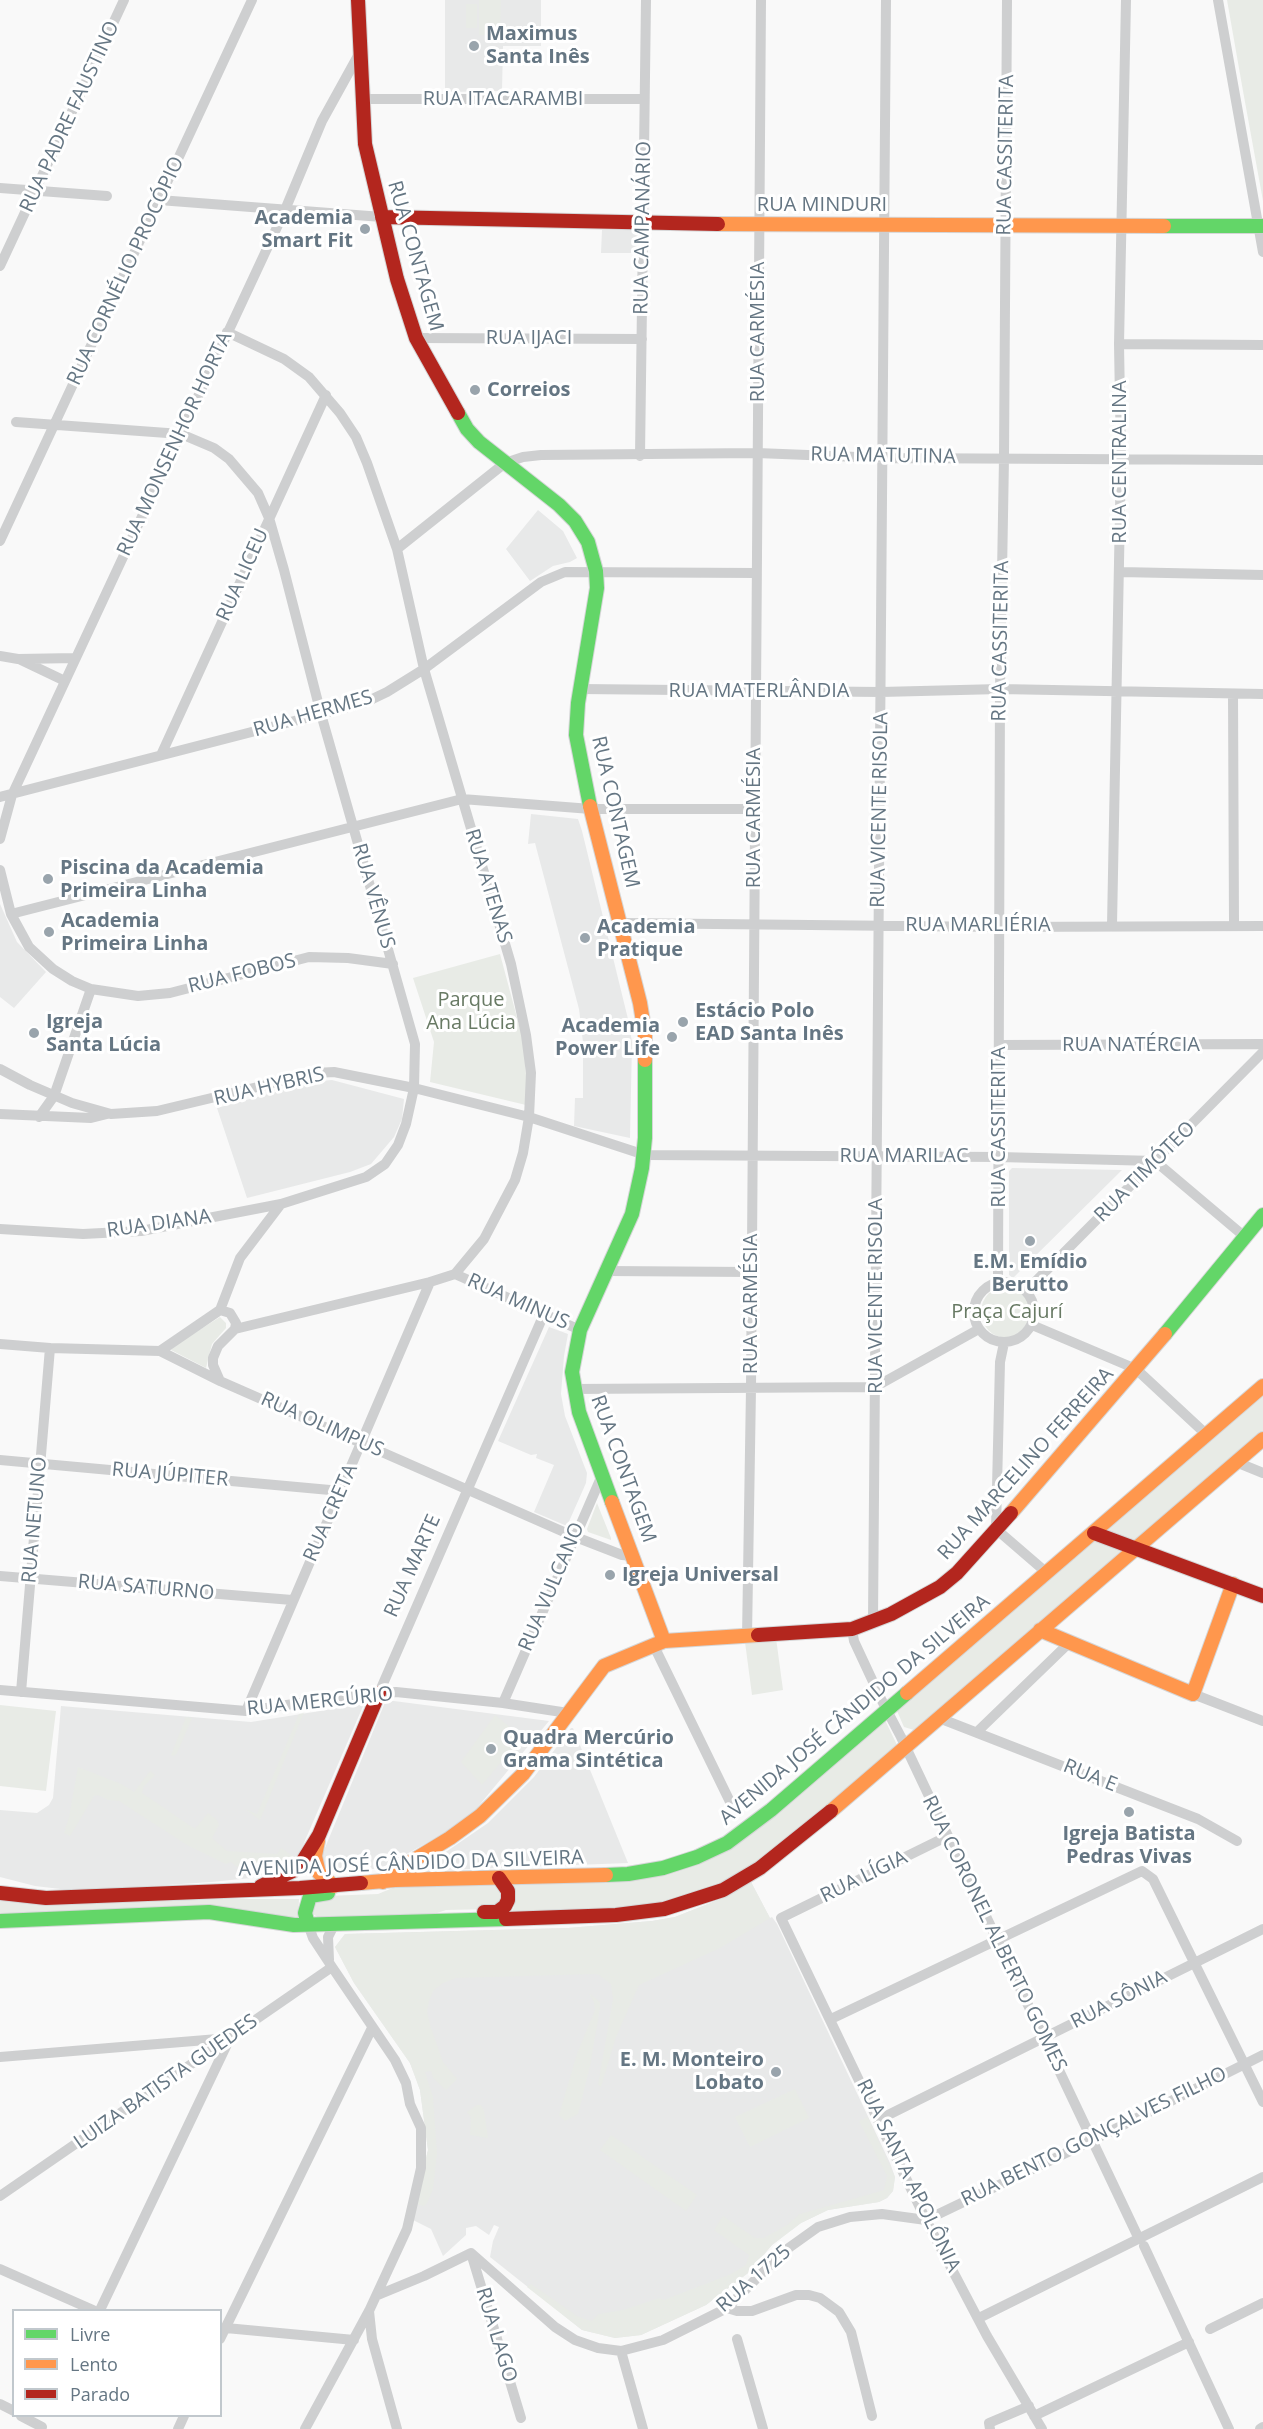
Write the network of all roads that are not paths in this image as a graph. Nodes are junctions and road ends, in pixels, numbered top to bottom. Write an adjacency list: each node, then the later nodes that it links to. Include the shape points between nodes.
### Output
1 (124, 0): 14 (street, RUA PADRE FAUSTINO)
2 (252, 0): 16 (street, RUA CORNÉLIO PROCÓPIO)
3 (358, 0): 10 (street, RUA CONTAGEM)
4 (646, 0): 12 (street, RUA CAMPANÁRIO)
5 (761, 0): 22 (street, RUA CARMÉSIA)
6 (886, 0): 20 (street, RUA VICENTE RISOLA)
7 (1007, 0): 21 (street, RUA CASSITERITA)
8 (1126, 0): 23 (street, RUA CENTRALINA)
9 (1218, 0): 24 (street)
10 (360, 52): 11 (street, RUA CONTAGEM); 17 (street, RUA MONSENHOR HORTA, via 322,121)
11 (361, 99): 12 (street, RUA ITACARAMBI); 18 (street, RUA CONTAGEM, via 365,144)
12 (644, 99): 19 (street, RUA CAMPANÁRIO)
13 (0, 188): 14 (street)
14 (36, 190): 15 (street); 26 (street, RUA PADRE FAUSTINO)
15 (107, 196)
16 (159, 200): 17 (street); 34 (street, RUA CORNÉLIO PROCÓPIO)
17 (285, 210): 18 (street); 27 (street, RUA MONSENHOR HORTA)
18 (382, 217): 19 (street, RUA MINDURI); 28 (street, RUA CONTAGEM)
19 (643, 222): 22 (street, RUA MINDURI); 29 (street, RUA CAMPANÁRIO)
20 (885, 224): 21 (street, RUA MINDURI); 22 (street, RUA MINDURI); 38 (street, RUA VICENTE RISOLA)
21 (1005, 224): 23 (street, RUA MINDURI); 39 (street, RUA CASSITERITA)
22 (759, 225): 36 (street, RUA CARMÉSIA)
23 (1122, 226): 24 (street, RUA MINDURI); 30 (street, RUA CENTRALINA)
24 (1260, 226): 25 (street)
25 (1263, 252)
26 (0, 266)
27 (227, 332): 32 (street, RUA ATENAS, via 284,359); 35 (street, RUA MONSENHOR HORTA)
28 (416, 338): 29 (street, RUA IJACI); 42 (street, RUA CONTAGEM, via 467,429)
29 (642, 339): 37 (street, RUA CAMPANÁRIO)
30 (1119, 344): 31 (street); 40 (street, RUA CENTRALINA)
31 (1263, 345)
32 (326, 395): 43 (street, RUA LICEU); 45 (street, RUA ATENAS, via 356,437 380,494)
33 (16, 422): 34 (street, RUA VÊNUS)
34 (56, 425): 35 (street, RUA VÊNUS); 44 (street, RUA CORNÉLIO PROCÓPIO)
35 (181, 434): 43 (street, RUA VÊNUS, via 229,459 258,493); 51 (street, RUA MONSENHOR HORTA)
36 (757, 453): 37 (street, RUA MATUTINA); 38 (street, RUA MATUTINA); 48 (street, RUA CARMÉSIA)
37 (640, 456): 42 (street, RUA MATUTINA, via 541,455)
38 (884, 458): 39 (street, RUA MATUTINA); 58 (street, RUA VICENTE RISOLA)
39 (1004, 458): 40 (street, RUA MATUTINA); 56 (street, RUA CASSITERITA)
40 (1121, 459): 41 (street, RUA MATUTINA); 47 (street, RUA CENTRALINA)
41 (1263, 459)
42 (505, 463): 45 (street); 46 (street, RUA CONTAGEM, via 575,521 588,542)
43 (268, 518): 62 (street, RUA VÊNUS); 63 (street, RUA LICEU)
44 (0, 541)
45 (396, 549): 53 (street, RUA ATENAS)
46 (596, 572): 48 (street, RUA HERMES); 53 (street, RUA HERMES, via 565,572 541,582); 55 (street, RUA CONTAGEM, via 597,588)
47 (1120, 572): 49 (street); 59 (street, RUA CENTRALINA)
48 (756, 573): 57 (street, RUA CARMÉSIA)
49 (1263, 575)
50 (0, 656): 52 (street)
51 (76, 658): 52 (street); 54 (street, RUA MONSENHOR HORTA)
52 (18, 659): 54 (street)
53 (424, 669): 62 (street, RUA HERMES, via 376,698); 66 (street, RUA ATENAS)
54 (65, 681): 64 (street, RUA MONSENHOR HORTA)
55 (580, 689): 57 (street, RUA MATERLÂNDIA); 67 (street, RUA CONTAGEM, via 577,753)
56 (1000, 689): 58 (street, RUA MATERLÂNDIA); 59 (street, RUA MATERLÂNDIA); 79 (street, RUA CASSITERITA)
57 (755, 691): 58 (street, RUA MATERLÂNDIA); 68 (street, RUA CARMÉSIA)
58 (881, 692): 75 (street, RUA VICENTE RISOLA)
59 (1116, 693): 61 (street, RUA MATERLÂNDIA); 76 (street, RUA CENTRALINA)
60 (1263, 694): 61 (street, RUA MATERLÂNDIA)
61 (1233, 695): 74 (street)
62 (321, 714): 63 (street, RUA HERMES); 69 (street, RUA VÊNUS)
63 (161, 755): 64 (street, RUA HERMES)
64 (12, 795): 65 (street, RUA HERMES); 70 (street, RUA MONSENHOR HORTA)
65 (0, 797)
66 (462, 799): 67 (street); 69 (street); 91 (street, RUA ATENAS, via 511,964 526,1035 531,1073)
67 (591, 809): 68 (street); 73 (street, RUA CONTAGEM)
68 (755, 809): 77 (street, RUA CARMÉSIA)
69 (352, 825): 72 (street); 80 (street, RUA VÊNUS)
70 (0, 839)
71 (0, 870): 72 (street)
72 (11, 914): 81 (street, via 29,947 53,969)
73 (621, 923): 77 (street, RUA MARLIÉRIA); 92 (street, RUA CONTAGEM, via 645,1034)
74 (1234, 924): 76 (street, RUA MARLIÉRIA); 78 (street, RUA MARLIÉRIA)
75 (879, 925): 77 (street, RUA MARLIÉRIA); 79 (street, RUA MARLIÉRIA); 94 (street, RUA VICENTE RISOLA)
76 (1112, 925): 79 (street, RUA MARLIÉRIA)
77 (753, 926): 93 (street, RUA CARMÉSIA)
78 (1263, 926)
79 (999, 927): 83 (street, RUA CASSITERITA)
80 (393, 964): 81 (street, RUA FOBOS, via 309,957 170,993 138,996); 86 (street, RUA VÊNUS, via 415,1044)
81 (91, 989): 87 (street)
82 (1263, 1044): 83 (street, RUA NATÉRCIA)
83 (999, 1045): 95 (street, RUA CASSITERITA)
84 (1263, 1052): 96 (street, RUA TIMÓTEO)
85 (0, 1068): 87 (street, RUA HYBRIS)
86 (414, 1088): 89 (street, RUA HYBRIS, via 351,1074 316,1073 157,1111); 91 (street, RUA HYBRIS); 97 (street, RUA VÊNUS, via 398,1145 385,1164 366,1177)
87 (54, 1096): 89 (street, RUA HYBRIS); 90 (street)
88 (0, 1114): 90 (street)
89 (111, 1114): 90 (street, via 91,1118)
90 (39, 1117)
91 (529, 1117): 92 (street, RUA HYBRIS); 103 (street, RUA ATENAS, via 523,1153 500,1211 475,1253)
92 (645, 1155): 93 (street, RUA MARILAC); 101 (street, RUA CONTAGEM, via 632,1214)
93 (752, 1155): 94 (street, RUA MARILAC); 102 (street, RUA CARMÉSIA)
94 (877, 1156): 95 (street, RUA MARILAC); 120 (street, RUA VICENTE RISOLA)
95 (999, 1157): 96 (street, RUA MARILAC); 105 (street, RUA CASSITERITA)
96 (1155, 1161): 100 (street); 106 (street, RUA TIMÓTEO)
97 (281, 1204): 99 (street, RUA DIANA, via 141,1231 83,1234); 107 (street, via 240,1258)
98 (1263, 1215): 100 (street, RUA MARCELINO FERREIRA)
99 (0, 1228)
100 (1245, 1237): 117 (street, RUA MARCELINO FERREIRA)
101 (607, 1271): 102 (street); 112 (street, RUA CONTAGEM)
102 (750, 1272): 121 (street, RUA CARMÉSIA)
103 (455, 1274): 104 (street, RUA ATENAS); 108 (street, RUA MINUS)
104 (430, 1282): 110 (street, RUA ATENAS); 125 (street, RUA CRETA)
105 (998, 1282): 106 (street, via 1014,1283); 111 (street, via 978,1297 974,1313)
106 (1026, 1291): 109 (street, via 1035,1307)
107 (220, 1310): 110 (street, via 230,1313); 116 (street)
108 (544, 1314): 112 (street, RUA MINUS); 131 (street, RUA MARTE)
109 (1032, 1325): 113 (street, via 1021,1338); 117 (street)
110 (236, 1329): 118 (street, via 214,1354 213,1365)
111 (979, 1329): 113 (street, via 994,1341); 120 (street)
112 (580, 1330): 122 (street, RUA CONTAGEM)
113 (1004, 1343): 133 (street, via 1000,1362)
114 (0, 1344): 115 (street, RUA OLIMPUS)
115 (50, 1348): 116 (street, RUA OLIMPUS); 128 (street, RUA NETUNO)
116 (160, 1351): 118 (street, RUA OLIMPUS)
117 (1136, 1369): 123 (street); 133 (street, RUA MARCELINO FERREIRA)
118 (220, 1381): 125 (street, RUA OLIMPUS)
119 (1263, 1386): 123 (street, AVENIDA JOSÉ CÂNDIDO DA SILVEIRA)
120 (875, 1387): 121 (street); 144 (street, RUA VICENTE RISOLA)
121 (751, 1388): 122 (street); 147 (street, RUA CARMÉSIA)
122 (573, 1389): 129 (street, RUA CONTAGEM)
123 (1207, 1435): 134 (street, AVENIDA JOSÉ CÂNDIDO DA SILVEIRA)
124 (1263, 1439): 127 (street)
125 (363, 1443): 131 (street, RUA OLIMPUS); 132 (street, RUA CRETA)
126 (0, 1460): 128 (street, RUA JÚPITER)
127 (1236, 1462): 130 (street); 136 (street)
128 (39, 1464): 132 (street, RUA JÚPITER); 140 (street, RUA NETUNO)
129 (603, 1472): 135 (street, RUA VULCANO); 137 (street, RUA CONTAGEM)
130 (1263, 1473)
131 (468, 1489): 135 (street, RUA OLIMPUS); 152 (street, RUA MARTE)
132 (341, 1491): 143 (street, RUA CRETA)
133 (996, 1528): 138 (street); 144 (street, RUA MARCELINO FERREIRA, via 940,1587)
134 (1094, 1533): 136 (street); 138 (street, AVENIDA JOSÉ CÂNDIDO DA SILVEIRA)
135 (573, 1536): 137 (street, RUA OLIMPUS); 154 (street, RUA VULCANO)
136 (1136, 1548): 141 (street); 146 (street)
137 (633, 1556): 148 (street, RUA CONTAGEM)
138 (1047, 1573): 156 (street, AVENIDA JOSÉ CÂNDIDO DA SILVEIRA)
139 (0, 1576): 140 (street, RUA SATURNO)
140 (30, 1578): 143 (street, RUA SATURNO); 151 (street, RUA NETUNO)
141 (1233, 1584): 142 (street); 153 (street)
142 (1263, 1596)
143 (292, 1600): 155 (street, RUA CRETA)
144 (873, 1620): 145 (street, RUA MARCELINO FERREIRA)
145 (852, 1629): 147 (street, RUA MARCELINO FERREIRA); 156 (street, RUA CORONEL ALBERTO GOMES)
146 (1040, 1630): 149 (street); 158 (street)
147 (747, 1637): 148 (street, RUA MARCELINO FERREIRA)
148 (659, 1643): 157 (street, RUA MARCELINO FERREIRA, via 604,1666); 162 (street)
149 (1069, 1643): 153 (street); 160 (street)
150 (0, 1690): 151 (street, RUA MERCÚRIO)
151 (21, 1692): 155 (street, RUA MERCÚRIO)
152 (379, 1693): 154 (street, RUA MERCÚRIO); 155 (street, RUA MERCÚRIO); 163 (street, RUA MARTE, via 351,1775)
153 (1193, 1694): 159 (street)
154 (502, 1703): 157 (street, RUA MERCÚRIO)
155 (246, 1711)
156 (887, 1711): 161 (street, RUA CORONEL ALBERTO GOMES); 166 (street, AVENIDA JOSÉ CÂNDIDO DA SILVEIRA, via 750,1826 697,1857 628,1874)
157 (568, 1713): 167 (street, RUA MARCELINO FERREIRA, via 523,1774 480,1816)
158 (939, 1718): 160 (street, RUA E); 161 (street)
159 (1263, 1721)
160 (977, 1732): 165 (street, RUA E, via 1198,1820)
161 (905, 1747): 164 (street, RUA CORONEL ALBERTO GOMES); 172 (street, via 778,1856 723,1890 664,1909 639,1912)
162 (735, 1812)
163 (319, 1835): 168 (street, RUA MARTE, via 316,1864 323,1879); 169 (street, RUA MARTE, via 293,1871)
164 (948, 1836): 171 (street, RUA LÍGIA); 177 (street, RUA CORONEL ALBERTO GOMES)
165 (1237, 1841)
166 (499, 1878): 167 (street, AVENIDA JOSÉ CÂNDIDO DA SILVEIRA); 172 (street, via 508,1891 505,1906 497,1912 453,1913)
167 (385, 1881): 168 (street, AVENIDA JOSÉ CÂNDIDO DA SILVEIRA); 175 (street, via 368,1891 310,1896 305,1906)
168 (334, 1886): 169 (street, AVENIDA JOSÉ CÂNDIDO DA SILVEIRA)
169 (252, 1890): 170 (street, AVENIDA JOSÉ CÂNDIDO DA SILVEIRA, via 46,1898)
170 (0, 1893)
171 (781, 1918): 180 (street, RUA SANTA APOLÔNIA)
172 (445, 1920): 174 (street)
173 (0, 1921): 175 (street, via 209,1912)
174 (335, 1923): 175 (street); 179 (street, via 328,1937)
175 (308, 1924): 179 (street)
176 (1263, 1929): 178 (street, RUA SÔNIA)
177 (996, 1940): 178 (street, via 1138,1872 1153,1879); 180 (street); 183 (street, RUA CORONEL ALBERTO GOMES)
178 (1195, 1961): 183 (street, RUA SÔNIA); 186 (street)
179 (331, 1966): 181 (street); 182 (street, LUIZA BATISTA GUEDES)
180 (831, 2019): 188 (street, RUA SANTA APOLÔNIA)
181 (372, 2028): 196 (street, via 406,2083 421,2128 421,2168 407,2229); 203 (street)
182 (230, 2038): 185 (street); 191 (street, LUIZA BATISTA GUEDES); 200 (street)
183 (1044, 2038): 188 (street, RUA SÔNIA); 189 (street, RUA CORONEL ALBERTO GOMES)
184 (1263, 2055): 186 (street, RUA BENTO GONÇALVES FILHO)
185 (0, 2057)
186 (1244, 2063): 187 (street); 189 (street, RUA BENTO GONÇALVES FILHO)
187 (1263, 2102)
188 (880, 2119): 192 (street, RUA SANTA APOLÔNIA)
189 (1093, 2140): 192 (street, RUA BENTO GONÇALVES FILHO); 193 (street, RUA CORONEL ALBERTO GOMES)
190 (1263, 2177): 193 (street)
191 (0, 2196)
192 (926, 2220): 198 (street, RUA 1725, via 882,2214 850,2217 818,2227 783,2252); 202 (street, RUA SANTA APOLÔNIA)
193 (1142, 2242): 202 (street); 208 (street, RUA CORONEL ALBERTO GOMES)
194 (471, 2253): 196 (street); 209 (street, RUA 1725, via 555,2327 575,2340); 213 (street, RUA LAGO)
195 (0, 2269): 199 (street)
196 (378, 2295): 201 (street)
197 (1263, 2302): 204 (street)
198 (728, 2308): 209 (street, RUA 1725, via 663,2340); 211 (street, via 752,2311 795,2295 808,2295 820,2298 839,2312 851,2332)
199 (91, 2309)
200 (100, 2309)
201 (369, 2311): 207 (street); 217 (street, via 372,2339)
202 (979, 2318): 210 (street, RUA SANTA APOLÔNIA)
203 (226, 2328): 205 (street); 207 (street)
204 (1210, 2329)
205 (222, 2335)
206 (737, 2339): 219 (street)
207 (354, 2340): 216 (street)
208 (1189, 2342): 210 (street); 221 (street, RUA CORONEL ALBERTO GOMES)
209 (621, 2351): 218 (street)
210 (1032, 2411): 214 (street); 220 (street, RUA SANTA APOLÔNIA)
211 (872, 2416)
212 (24, 2417): 215 (street)
213 (521, 2418)
214 (990, 2426)
215 (42, 2428)
216 (305, 2429)
217 (397, 2429)
218 (644, 2429)
219 (763, 2429)
220 (1042, 2429)
221 (1229, 2429)

